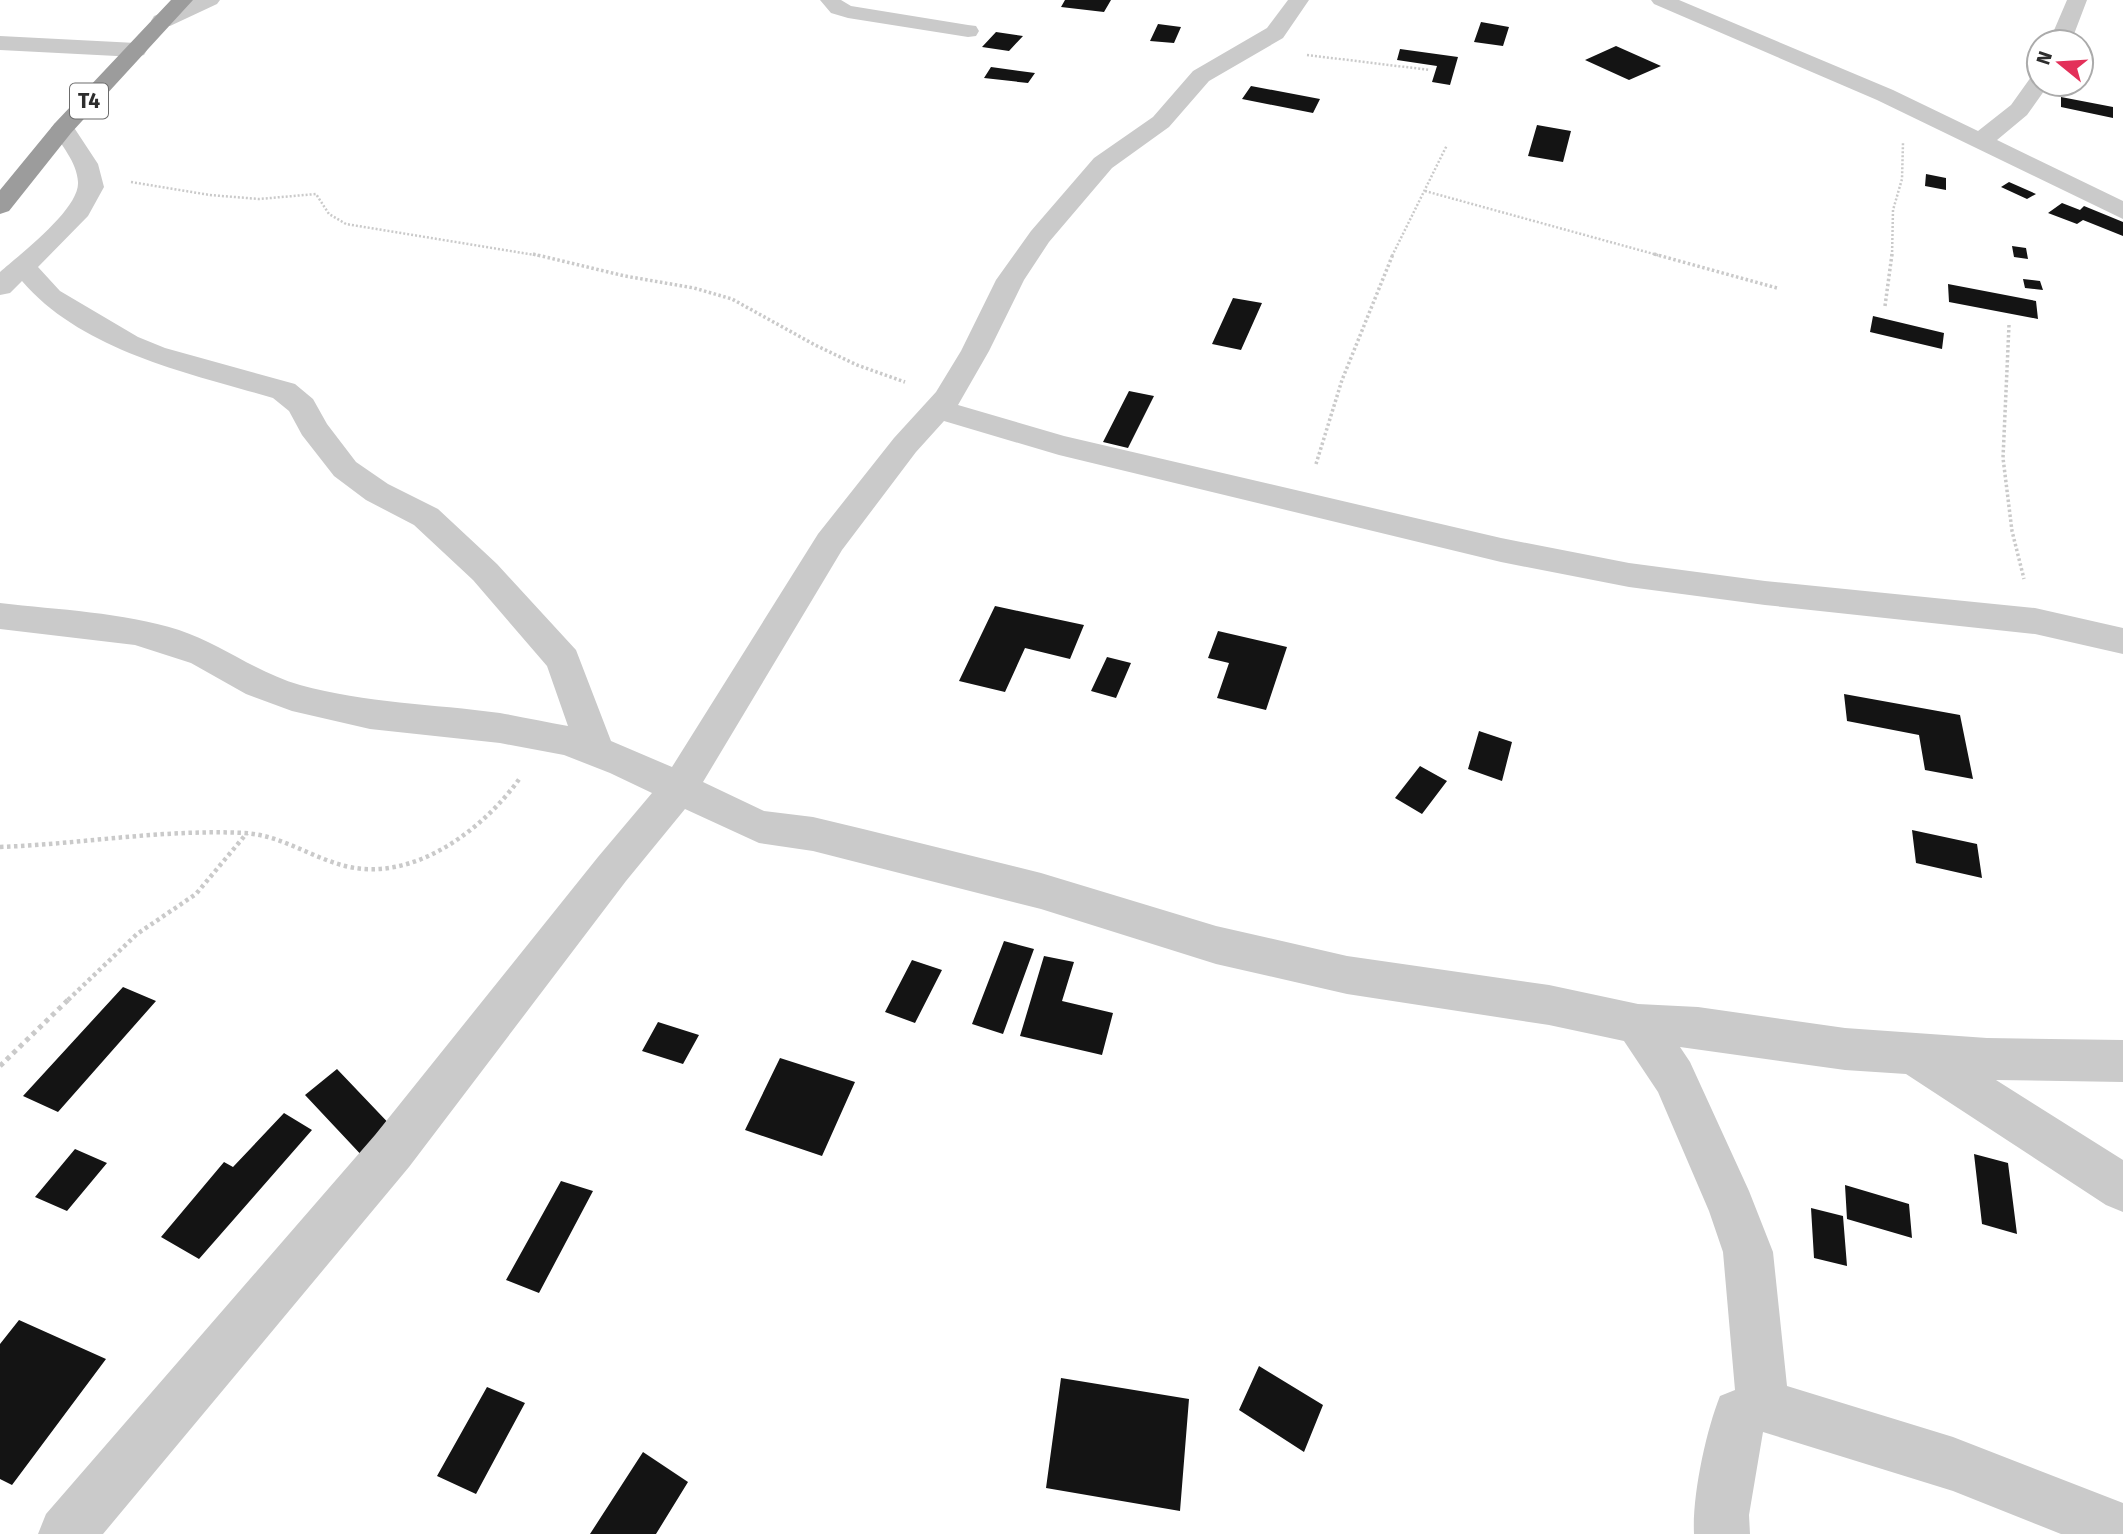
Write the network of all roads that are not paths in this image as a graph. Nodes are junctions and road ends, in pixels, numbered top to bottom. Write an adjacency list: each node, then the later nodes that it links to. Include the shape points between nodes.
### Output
1 (210, 0): 6 (street)
2 (831, 0): 8 (street, via 848,12)
3 (1299, 0): 17 (street, via 1275,33 1201,76 1161,122 1092,174 1018,267)
4 (1661, 0): 13 (street)
5 (2077, 0): 7 (street)
6 (170, 9): 10 (highway, T4)
7 (2066, 28)
8 (968, 32)
9 (0, 43): 10 (street)
10 (136, 50): 12 (highway, T4)
11 (2028, 98): 13 (street)
12 (63, 128): 14 (highway, T4); 16 (street, via 89,175 88,200)
13 (1981, 141): 15 (street)
14 (0, 206)
15 (2123, 211)
16 (11, 276): 20 (street, via 128,343 284,391 302,406 345,468 377,492 426,517 485,572 563,660)
17 (943, 403): 19 (street, via 1059,445 1501,550 1629,575 1778,595 2035,621); 21 (street, via 830,542)
18 (0, 616): 20 (street, via 135,632 204,654 292,697 370,715 500,728 568,741)
19 (2123, 641)
20 (596, 752): 21 (street)
21 (679, 789): 22 (street, via 758,827 813,834 1041,891 1216,946 1348,975 1549,1005); 27 (street, via 392,1151)
22 (1638, 1024): 23 (street); 26 (street, via 1674,1077 1748,1252)
23 (1916, 1055): 24 (street); 25 (street)
24 (2123, 1061)
25 (2123, 1188)
26 (1763, 1405): 28 (street, via 1739,1415 1721,1515); 29 (street, via 1953,1464 2109,1525)
27 (66, 1534)
28 (1722, 1534)
29 (2119, 1534)

